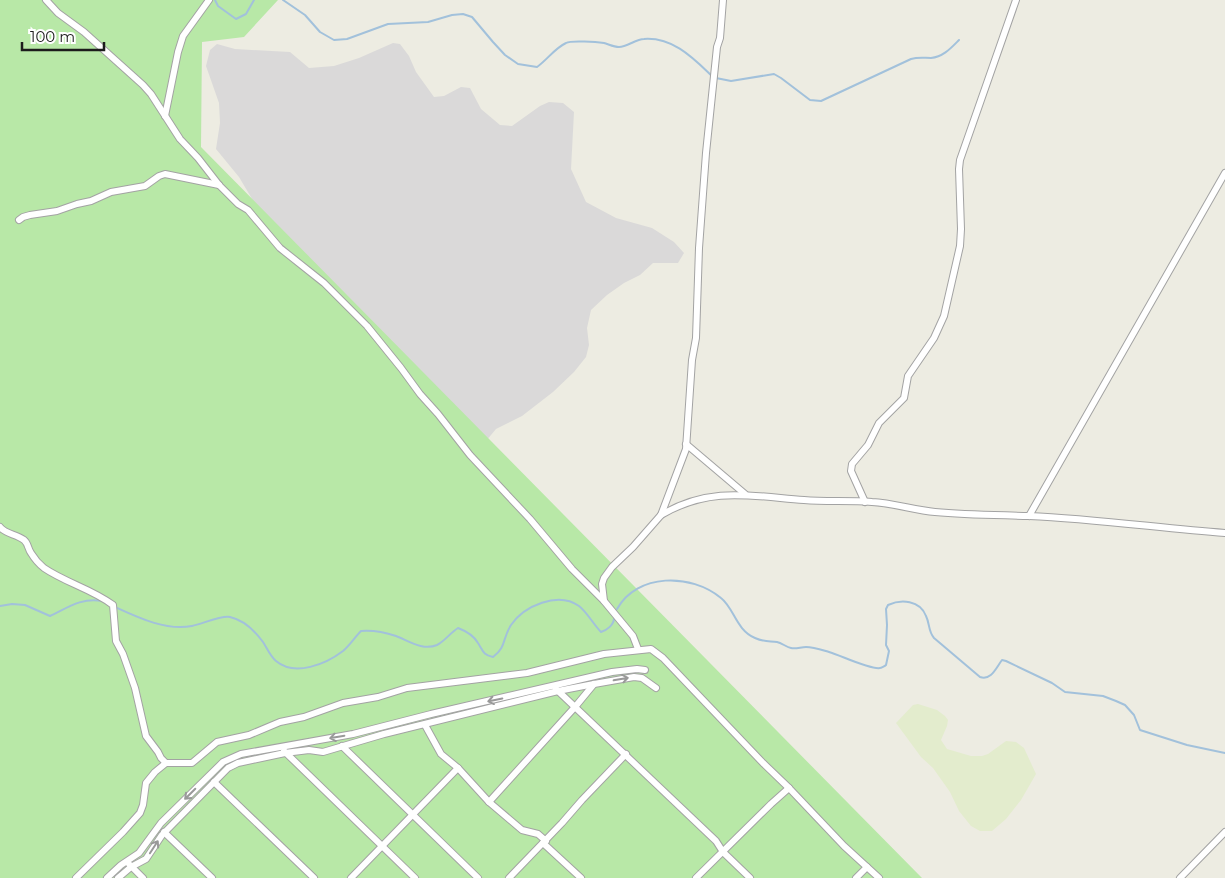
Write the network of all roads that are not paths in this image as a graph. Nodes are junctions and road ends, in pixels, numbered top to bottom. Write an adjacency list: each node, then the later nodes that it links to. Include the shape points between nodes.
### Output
1 (46, 0): 5 (street, via 142,85)
2 (209, 0): 5 (street, via 183,36)
3 (722, 0): 9 (street, via 706,153 696,338)
4 (1016, 0): 11 (street, via 960,160 960,246 944,316 934,338 911,370 904,398 879,423 851,468)
5 (165, 116): 7 (street)
6 (1225, 173): 13 (street)
7 (219, 185): 8 (street, via 166,174 144,186 111,192 91,202); 16 (street, via 248,210 280,248 324,283 367,326 470,455)
8 (19, 220)
9 (686, 444): 10 (street); 12 (street)
10 (745, 494): 11 (street); 12 (street, via 699,499 678,505)
11 (865, 502): 13 (street, via 935,512)
12 (661, 515): 16 (street, via 604,578)
13 (1029, 516): 15 (street)
14 (0, 527): 31 (street, via 26,542 32,556 43,567 113,605 116,641 135,688 146,736)
15 (1225, 533)
16 (604, 601): 17 (street, via 632,636)
17 (638, 650): 31 (street, via 604,654 527,673 420,686 344,703 249,735 217,742 192,763); 34 (street, via 657,652)
18 (645, 670): 21 (street, via 612,672)
19 (594, 684): 20 (street, one-way to 20, via 634,677 642,678); 21 (street); 22 (street)
20 (656, 688)
21 (555, 689): 22 (street); 23 (street); 24 (street, one-way to 24)
22 (575, 707): 30 (street); 35 (street)
23 (425, 725): 25 (street); 32 (street, via 441,754)
24 (381, 726): 25 (street); 26 (street, one-way to 26)
25 (384, 734): 27 (street)
26 (281, 746): 28 (street); 29 (street)
27 (342, 746): 29 (street, via 323,752); 36 (street)
28 (266, 753): 29 (street); 33 (street, via 232,765); 42 (street, one-way to 42, via 241,754 223,762 162,823)
29 (285, 753): 40 (street)
30 (626, 754): 39 (street); 41 (street, via 716,841)
31 (166, 763): 44 (street, via 146,783 143,806 133,822)
32 (458, 768): 35 (street); 36 (street)
33 (214, 782): 37 (street); 49 (street)
34 (789, 788): 41 (street); 43 (street)
35 (489, 802): 39 (street, via 522,830 538,834)
36 (412, 815): 40 (street); 52 (street)
37 (164, 832): 42 (street, one-way to 37, via 146,859); 48 (street)
38 (1225, 832): 59 (street)
39 (545, 842): 53 (street); 54 (street)
40 (383, 846): 50 (street); 51 (street)
41 (723, 852): 55 (street); 56 (street)
42 (129, 864): 45 (street); 46 (street); 47 (street)
43 (867, 867): 57 (street); 58 (street)
44 (76, 878)
45 (107, 878)
46 (118, 878)
47 (143, 878)
48 (212, 878)
49 (314, 878)
50 (351, 878)
51 (415, 878)
52 (478, 878)
53 (509, 878)
54 (581, 878)
55 (696, 878)
56 (750, 878)
57 (856, 878)
58 (879, 878)
59 (1180, 878)

